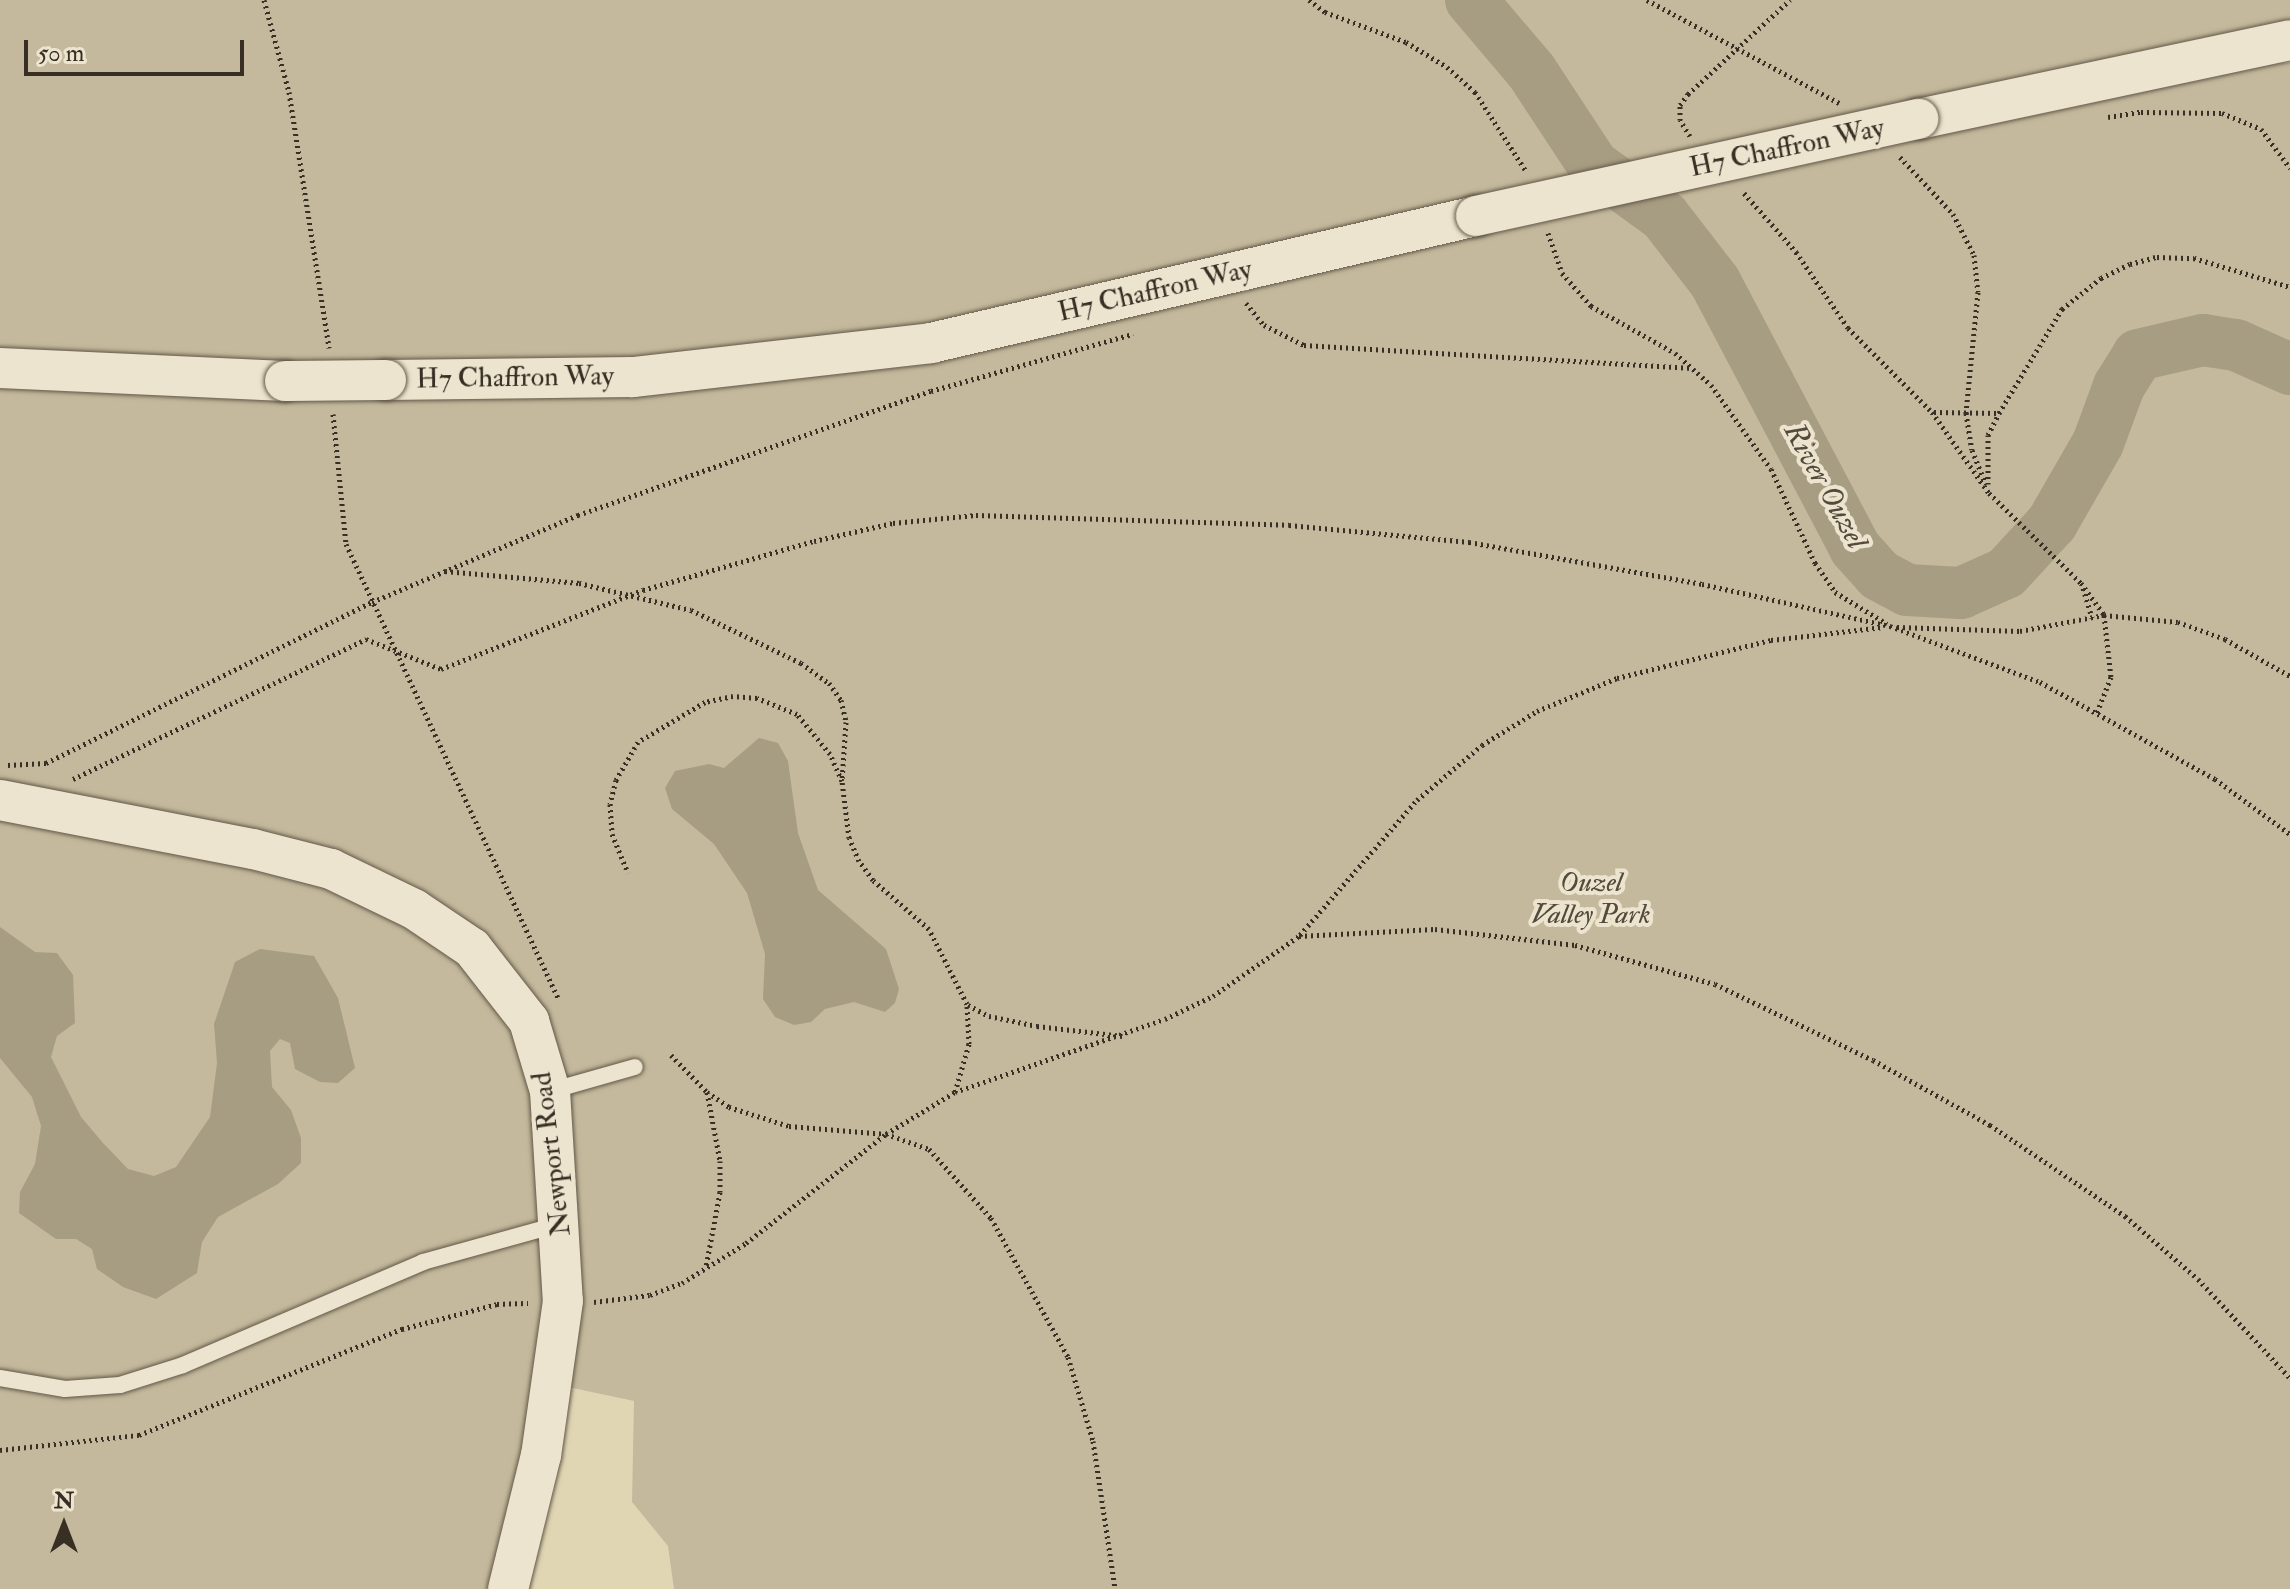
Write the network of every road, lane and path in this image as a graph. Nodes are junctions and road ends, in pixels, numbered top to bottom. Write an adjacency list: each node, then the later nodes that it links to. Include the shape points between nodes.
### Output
1 (264, 0): 20 (path, via 289,92)
2 (1309, 0): 12 (path, via 1325,12 1406,42 1447,67 1475,92)
3 (1647, 0): 6 (path)
4 (1790, 0): 6 (path)
5 (2290, 40): 21 (street, H7 Chaffron Way, bridge, via 1476,216 931,343 633,377 285,381)
6 (1734, 50): 7 (path); 9 (path, via 1680,105 1680,120)
7 (1848, 108)
8 (2096, 119): 11 (path, via 2141,112 2222,113 2261,129)
9 (1696, 142)
10 (1892, 148): 25 (path, via 1953,214 1974,255 1978,292)
11 (2290, 168)
12 (1528, 178)
13 (1735, 184): 24 (path, via 1796,252 1848,328)
14 (1543, 218): 22 (path, via 1562,273 1579,295)
15 (2290, 287): 26 (path, via 2194,258 2157,257 2130,264 2101,278 2062,309)
16 (1260, 299): 17 (path)
17 (1245, 302): 18 (path); 22 (path, via 1264,325 1304,345)
18 (1230, 307)
19 (1141, 332): 28 (path, via 931,391 758,448)
20 (329, 351)
21 (0, 368)
22 (1694, 368): 34 (path, via 1734,413 1771,469 1815,563 1835,592)
23 (333, 409): 31 (path, via 346,544)
24 (1932, 412): 25 (path); 27 (path)
25 (1966, 413): 26 (path); 27 (path, via 1972,450)
26 (1999, 413): 27 (path, via 1985,458)
27 (1989, 493): 29 (path)
28 (442, 571): 30 (path); 31 (path)
29 (2081, 583): 32 (path); 33 (path)
30 (630, 594): 34 (path, via 814,541 893,523 976,515 1289,525 1469,542 1702,584); 35 (path, via 441,669); 39 (path, via 691,610 801,663 829,683 841,700 846,722)
31 (372, 602): 35 (path); 38 (path, via 46,763)
32 (2104, 615): 33 (path); 36 (path, via 2178,622 2225,639); 37 (path, via 2111,677)
33 (2092, 618): 34 (path, via 2020,631)
34 (1890, 626): 37 (path, via 2040,682); 43 (path, via 1771,640 1617,678 1537,711 1482,745 1417,800)
35 (392, 647): 40 (path, via 366,639); 44 (path, via 444,747)
36 (2290, 676)
37 (2096, 715): 41 (path, via 2215,779)
38 (0, 768)
39 (842, 781): 42 (path, via 815,732 781,704 733,696 705,702 638,742 616,780 610,804 612,834); 45 (path, via 849,838 859,861 929,929)
40 (9, 803): 49 (street, Newport Road, via 331,869 414,909 472,948 499,978 529,1021)
41 (2290, 834)
42 (628, 873)
43 (1299, 936): 46 (path, via 1213,996); 57 (path, via 1382,930 1485,932 1575,945 1715,984 1873,1060 2066,1173 2198,1279)
44 (560, 1003)
45 (967, 1004): 46 (path, via 1001,1019); 51 (path, via 969,1044)
46 (1125, 1037): 51 (path)
47 (671, 1055): 50 (path)
48 (635, 1067): 49 (lane)
49 (550, 1091): 53 (street, Newport Road)
50 (707, 1092): 52 (path, via 729,1107 789,1126); 54 (path, via 720,1192)
51 (955, 1092): 52 (path)
52 (886, 1134): 54 (path); 60 (path, via 929,1149 963,1183 999,1230 1068,1357 1093,1441)
53 (561, 1223): 55 (street, Newport Road); 56 (lane, via 423,1262 183,1365 120,1385 65,1389)
54 (706, 1268): 55 (path, via 650,1295)
55 (563, 1301): 58 (path, via 497,1304 402,1329 139,1435); 59 (street, Newport Road, via 541,1455)
56 (0, 1378)
57 (2290, 1378)
58 (0, 1450)
59 (508, 1589)
60 (1115, 1589)

